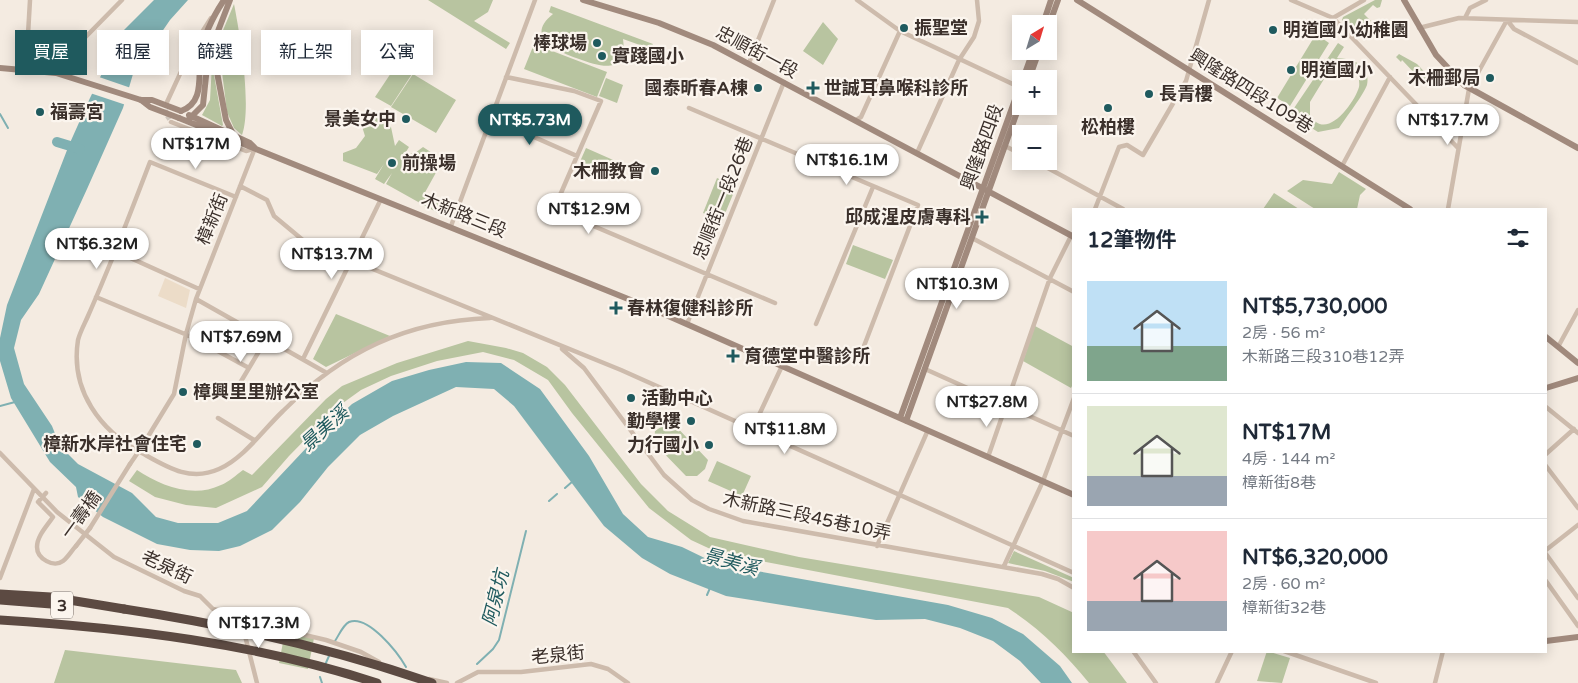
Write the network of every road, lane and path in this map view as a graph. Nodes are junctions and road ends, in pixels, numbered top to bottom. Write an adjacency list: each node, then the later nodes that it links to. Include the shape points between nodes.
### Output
1 (30, 0): 28 (street)
2 (122, 0): 31 (street)
3 (224, 0): 20 (main road)
4 (230, 0): 29 (main road)
5 (535, 0): 41 (street)
6 (583, 0): 19 (main road, 忠順街一段)
7 (610, 0): 19 (street)
8 (774, 0): 33 (street)
9 (857, 0): 30 (street)
10 (977, 0): 32 (street, via 977,28)
11 (1051, 0): 21 (main road)
12 (1058, 0): 22 (main road)
13 (1077, 0): 37 (main road, 興隆路四段109巷)
14 (1209, 0): 37 (street)
15 (1291, 0): 23 (street)
16 (1364, 0): 23 (street)
17 (1404, 0): 27 (main road)
18 (1486, 0): 24 (street, via 1470,8)
19 (607, 7): 33 (main road, 忠順街一段, via 691,35)
20 (216, 13): 46 (street, via 192,48); 49 (main road, via 201,53 197,96 191,106)
21 (1046, 15)
22 (1053, 15)
23 (1333, 18): 42 (street)
24 (1465, 18): 25 (street); 27 (street)
25 (1507, 20): 26 (street); 34 (street, via 1514,29); 45 (street)
26 (1578, 22)
27 (1419, 28): 45 (main road, via 1440,60)
28 (28, 30)
29 (218, 30)
30 (900, 31): 32 (street); 53 (street, via 861,117)
31 (87, 36)
32 (959, 60): 44 (street); 63 (street)
33 (749, 63): 43 (main road, 忠順街一段)
34 (1578, 63)
35 (0, 68): 36 (main road, 木新路三段)
36 (15, 69)
37 (1189, 70): 65 (main road, 興隆路四段109巷); 70 (street, via 1144,155 1121,144 1116,151)
38 (64, 75): 49 (main road, 木新路三段, bridge, via 141,100 152,100)
39 (206, 75): 52 (main road, via 203,105)
40 (218, 75): 55 (main road, via 226,120)
41 (506, 77): 51 (street); 64 (street, via 574,91 601,101)
42 (1390, 77): 59 (street); 65 (street)
43 (784, 82): 53 (main road, 忠順街一段); 56 (street, 忠順街一段26巷)
44 (1012, 82)
45 (1469, 89): 59 (street); 60 (main road)
46 (167, 102)
47 (688, 108): 56 (street)
48 (1012, 110): 61 (main road, 興隆路四段)
49 (180, 114): 52 (main road, 木新路三段)
50 (1016, 115): 57 (main road, 興隆路四段)
51 (491, 118): 64 (street); 77 (street)
52 (190, 119): 55 (main road, 木新路三段); 58 (main road, 木新路三段)
53 (856, 120): 63 (main road, 忠順街一段)
54 (171, 122): 58 (street, 木新路三段, via 246,151)
55 (234, 136): 58 (main road, 木新路三段)
56 (762, 139): 68 (street); 82 (street, 忠順街一段26巷)
57 (1005, 146): 61 (street); 62 (street); 69 (main road, 興隆路四段)
58 (255, 148): 67 (street, 樟新街); 72 (main road, 木新路三段)
59 (1458, 148): 76 (street)
60 (1578, 148)
61 (997, 150): 69 (main road, 興隆路四段)
62 (1012, 150)
63 (917, 153): 69 (main road, 忠順街一段)
64 (577, 156): 82 (street, via 551,208)
65 (1342, 166): 75 (main road, 興隆路四段109巷)
66 (1051, 170): 70 (street)
67 (240, 186): 71 (street, 樟新街); 81 (street, via 267,200 274,216 304,241)
68 (873, 187): 92 (street); 97 (street, via 918,205)
69 (986, 190): 78 (main road, 忠順街一段); 79 (main road, 興隆路四段); 112 (main road, 興隆路四段)
70 (1100, 196): 73 (street); 74 (street)
71 (236, 197): 80 (street, via 150,162); 84 (street, 樟新街)
72 (382, 199): 77 (main road, 木新路三段); 81 (street)
73 (1095, 208)
74 (1121, 208)
75 (1408, 208)
76 (1448, 208)
77 (451, 226): 91 (main road, 木新路三段)
78 (1072, 236): 83 (street)
79 (972, 238): 83 (street); 103 (main road, 興隆路四段)
80 (115, 251): 84 (street); 86 (street)
81 (352, 261): 90 (street); 99 (street)
82 (707, 274): 88 (street); 91 (street, 忠順街一段26巷)
83 (1050, 278): 85 (street); 109 (street)
84 (199, 289): 87 (street, 樟新街)
85 (1072, 291)
86 (96, 298): 93 (street); 118 (street, via 78,339 80,385 94,414 110,433 175,471 189,475 203,474 230,464)
87 (196, 299): 93 (street, 樟新街); 94 (street)
88 (775, 303)
89 (1578, 310): 98 (street)
90 (494, 319): 96 (street); 104 (street, via 454,320 412,329)
91 (687, 324): 101 (main road, 木新路三段)
92 (816, 324)
93 (186, 334): 102 (street); 128 (street, 一壽橋, bridge, via 174,394 97,519 63,562 42,559 38,553 40,534 53,517 38,502)
94 (267, 338): 99 (street); 102 (street)
95 (1547, 339): 98 (main road)
96 (555, 344): 113 (street); 131 (street, 木新路三段45巷10弄, via 584,368 664,475 692,500 743,521)
97 (864, 346)
98 (1558, 347): 100 (main road)
99 (303, 359): 104 (street)
100 (1578, 363)
101 (782, 366): 112 (main road, 木新路三段); 113 (street)
102 (249, 368): 107 (street)
103 (925, 369): 109 (street); 112 (main road, 興隆路四段)
104 (325, 372): 118 (street)
105 (1578, 378): 106 (main road)
106 (1547, 388)
107 (231, 398)
108 (1072, 404): 115 (street)
109 (1005, 405): 115 (street); 121 (street)
110 (1547, 408): 116 (street)
111 (218, 418): 118 (street)
112 (903, 420): 114 (main road, 木新路三段)
113 (752, 430): 127 (street)
114 (928, 430): 121 (main road, 木新路三段); 127 (street)
115 (1062, 431): 117 (street); 123 (street)
116 (1576, 431): 120 (street)
117 (1072, 435)
118 (254, 440)
119 (0, 453): 124 (street, 老泉街)
120 (1547, 453)
121 (988, 457): 123 (main road, 木新路三段)
122 (1547, 467): 129 (street)
123 (1043, 481): 126 (main road, 木新路三段); 132 (street)
124 (34, 489): 128 (street, 老泉街); 137 (street)
125 (46, 493): 128 (street)
126 (1072, 494)
127 (899, 496): 131 (street); 132 (street)
128 (42, 498): 145 (street, 老泉街, via 114,556 200,596 213,609)
129 (1578, 508)
130 (1578, 525): 133 (street)
131 (877, 546): 135 (street, 木新路三段45巷10弄)
132 (1013, 547): 135 (street); 136 (street)
133 (1547, 549)
134 (1547, 555): 141 (street)
135 (1004, 566): 139 (street, 木新路三段45巷10弄, via 1042,574)
136 (1072, 573)
137 (0, 578)
138 (1547, 582): 146 (street)
139 (1072, 587)
140 (0, 594): 143 (highway, via 51,597)
141 (1578, 598)
142 (0, 600): 143 (highway, 3)
143 (124, 609): 155 (highway, 3, bridge, via 314,646)
144 (0, 620): 154 (highway, 3, bridge, via 159,634 259,652 338,670)
145 (241, 620): 153 (street); 156 (street, 老泉街, via 326,640 361,652 377,662)
146 (1578, 626)
147 (1578, 637): 148 (main road)
148 (1547, 641)
149 (1134, 653): 159 (street)
150 (1231, 653): 160 (street)
151 (1290, 653): 161 (street)
152 (1442, 653): 162 (street)
153 (257, 683)
154 (377, 683)
155 (432, 683)
156 (447, 683)
157 (457, 683): 158 (street, 老泉街, via 478,672 521,672 591,664 600,665)
158 (628, 683)
159 (1156, 683)
160 (1217, 683)
161 (1376, 683)
162 (1435, 683)

